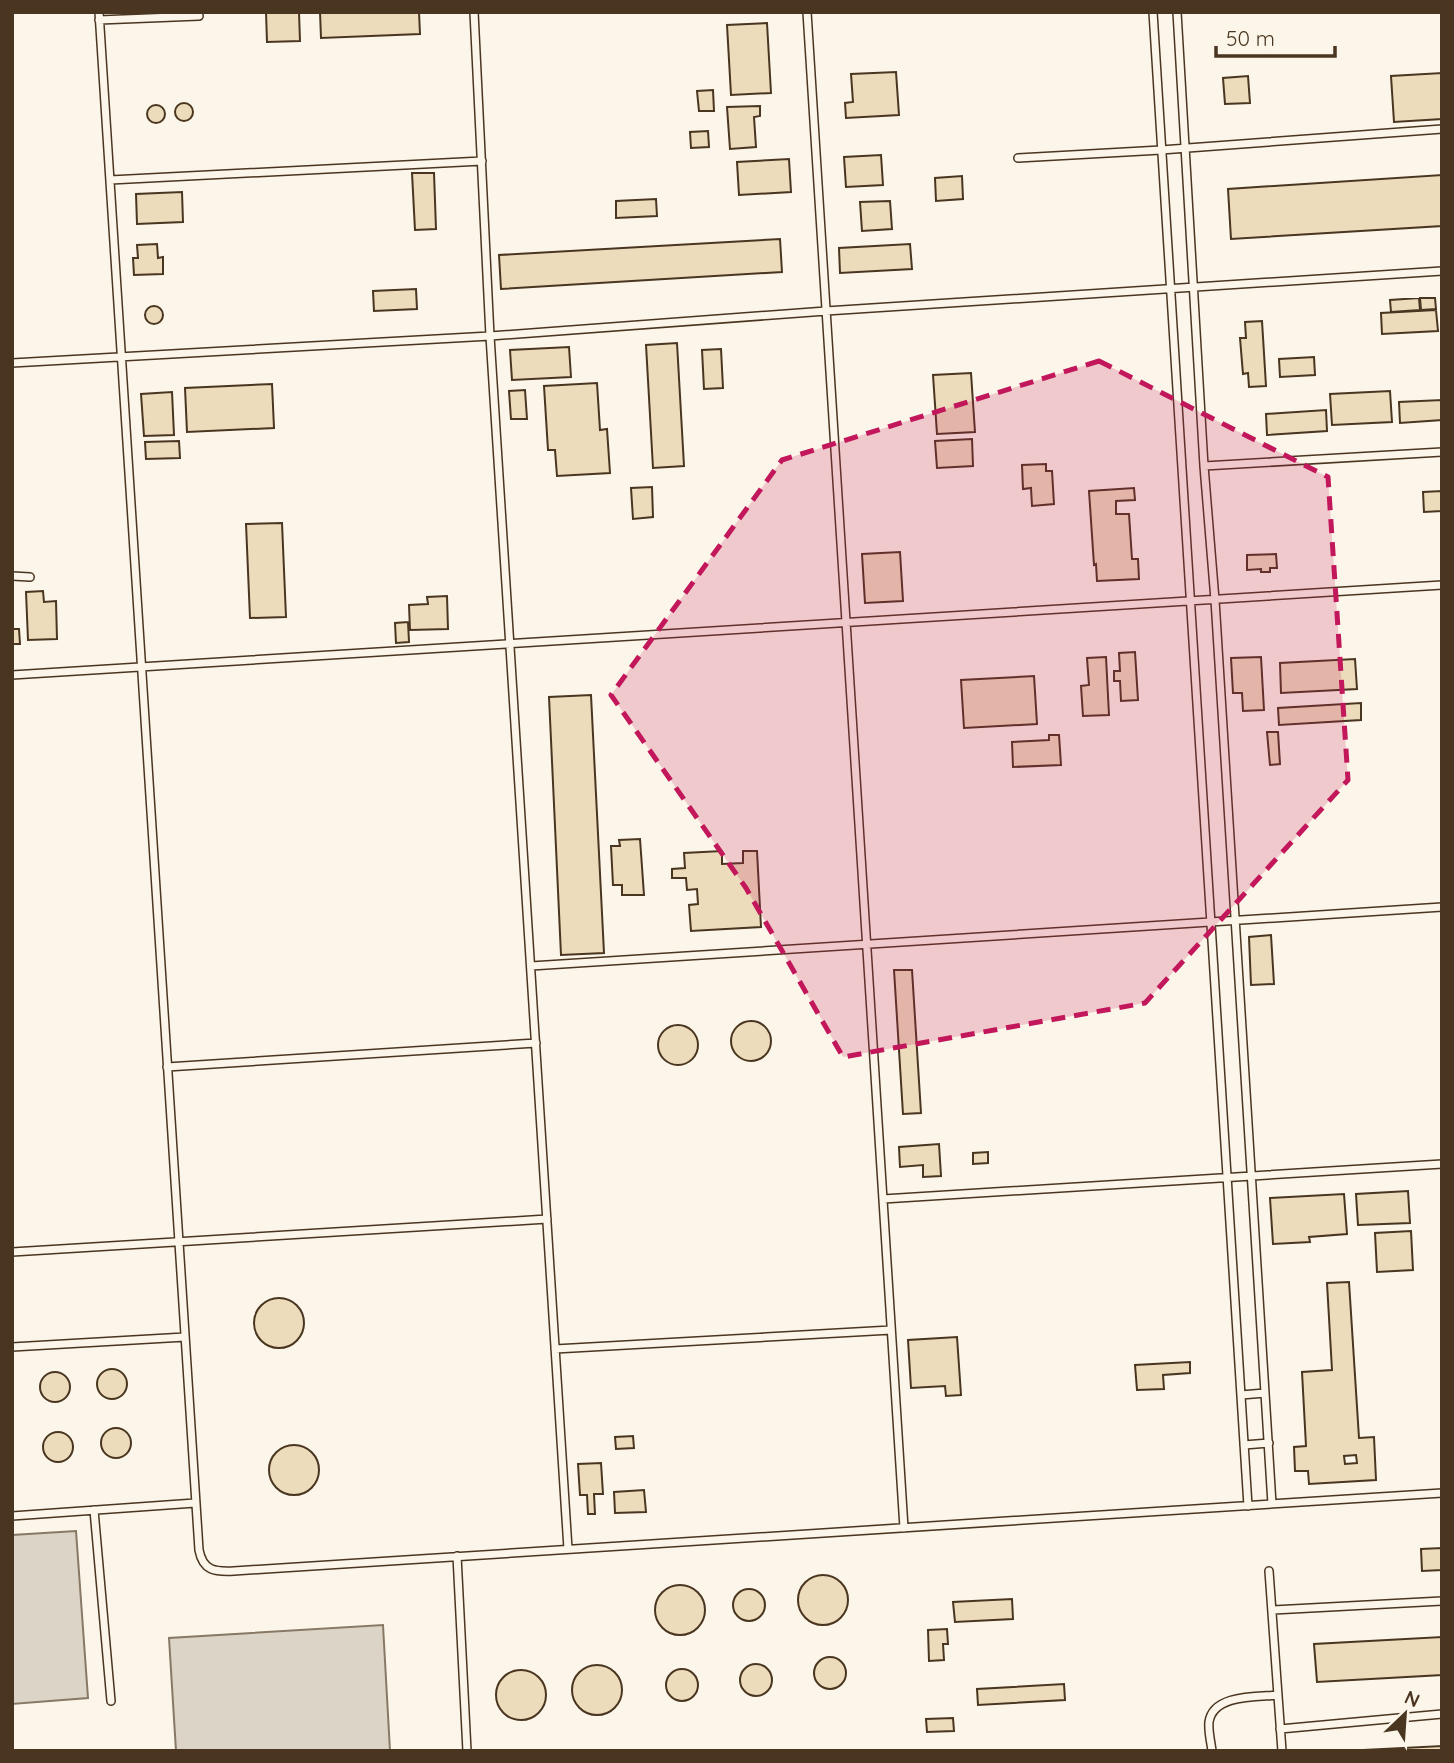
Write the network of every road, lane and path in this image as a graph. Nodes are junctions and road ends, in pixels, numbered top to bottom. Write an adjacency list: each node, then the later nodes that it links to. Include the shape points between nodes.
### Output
1 (474, 12): 11 (lane)
2 (807, 12): 16 (lane)
3 (1153, 12): 9 (lane)
4 (1177, 12): 8 (lane)
5 (99, 16): 6 (lane); 12 (lane)
6 (200, 16)
7 (1442, 129): 8 (lane)
8 (1186, 148): 9 (lane); 14 (lane)
9 (1161, 150): 10 (lane); 15 (lane)
10 (1018, 158)
11 (482, 162): 12 (lane); 17 (lane)
12 (110, 180): 18 (lane)
13 (1442, 271): 14 (lane)
14 (1195, 287): 15 (lane); 21 (lane)
15 (1171, 288): 16 (lane); 26 (lane)
16 (826, 311): 17 (lane); 27 (lane)
17 (490, 336): 18 (lane); 28 (lane)
18 (121, 358): 19 (lane); 29 (lane)
19 (12, 363)
20 (1442, 452): 21 (lane)
21 (1204, 467): 25 (lane)
22 (12, 576): 23 (lane)
23 (30, 577)
24 (1442, 585): 25 (lane)
25 (1215, 600): 26 (lane); 32 (lane)
26 (1191, 601): 27 (lane); 33 (lane)
27 (846, 623): 28 (lane); 34 (lane)
28 (510, 644): 29 (lane); 35 (lane)
29 (141, 668): 30 (lane); 37 (lane)
30 (12, 675)
31 (1442, 907): 32 (lane)
32 (1235, 920): 33 (lane); 39 (lane)
33 (1211, 922): 34 (lane); 40 (lane)
34 (866, 944): 35 (lane); 41 (lane)
35 (531, 965): 36 (lane)
36 (536, 1043): 37 (lane); 42 (lane)
37 (167, 1067): 43 (lane)
38 (1442, 1164): 39 (lane)
39 (1252, 1176): 40 (lane); 49 (lane)
40 (1227, 1178): 41 (lane); 50 (lane)
41 (883, 1199): 45 (lane)
42 (547, 1219): 43 (lane); 48 (lane)
43 (178, 1241): 44 (lane); 46 (lane)
44 (12, 1252)
45 (891, 1330): 48 (lane); 59 (lane)
46 (185, 1337): 47 (lane); 54 (lane)
47 (12, 1347)
48 (555, 1349): 60 (lane)
49 (1265, 1393): 50 (lane); 51 (lane)
50 (1241, 1395): 52 (lane)
51 (1269, 1443): 52 (lane); 55 (lane)
52 (1244, 1445): 56 (lane)
53 (1442, 1493): 55 (lane)
54 (195, 1503): 57 (lane); 61 (lane, via 198,1550 211,1570)
55 (1272, 1504): 56 (lane)
56 (1248, 1506): 59 (lane)
57 (94, 1510): 58 (lane); 66 (lane)
58 (12, 1516)
59 (904, 1528): 60 (lane)
60 (568, 1549): 61 (lane)
61 (457, 1556): 69 (lane)
62 (1269, 1571): 64 (lane)
63 (1442, 1601): 64 (lane)
64 (1273, 1610): 65 (lane)
65 (1278, 1695): 68 (lane); 70 (lane, via 1224,1702 1213,1711 1209,1722)
66 (111, 1700)
67 (1442, 1714): 68 (lane)
68 (1280, 1729): 71 (lane)
69 (467, 1751)
70 (1212, 1751)
71 (1282, 1751)

